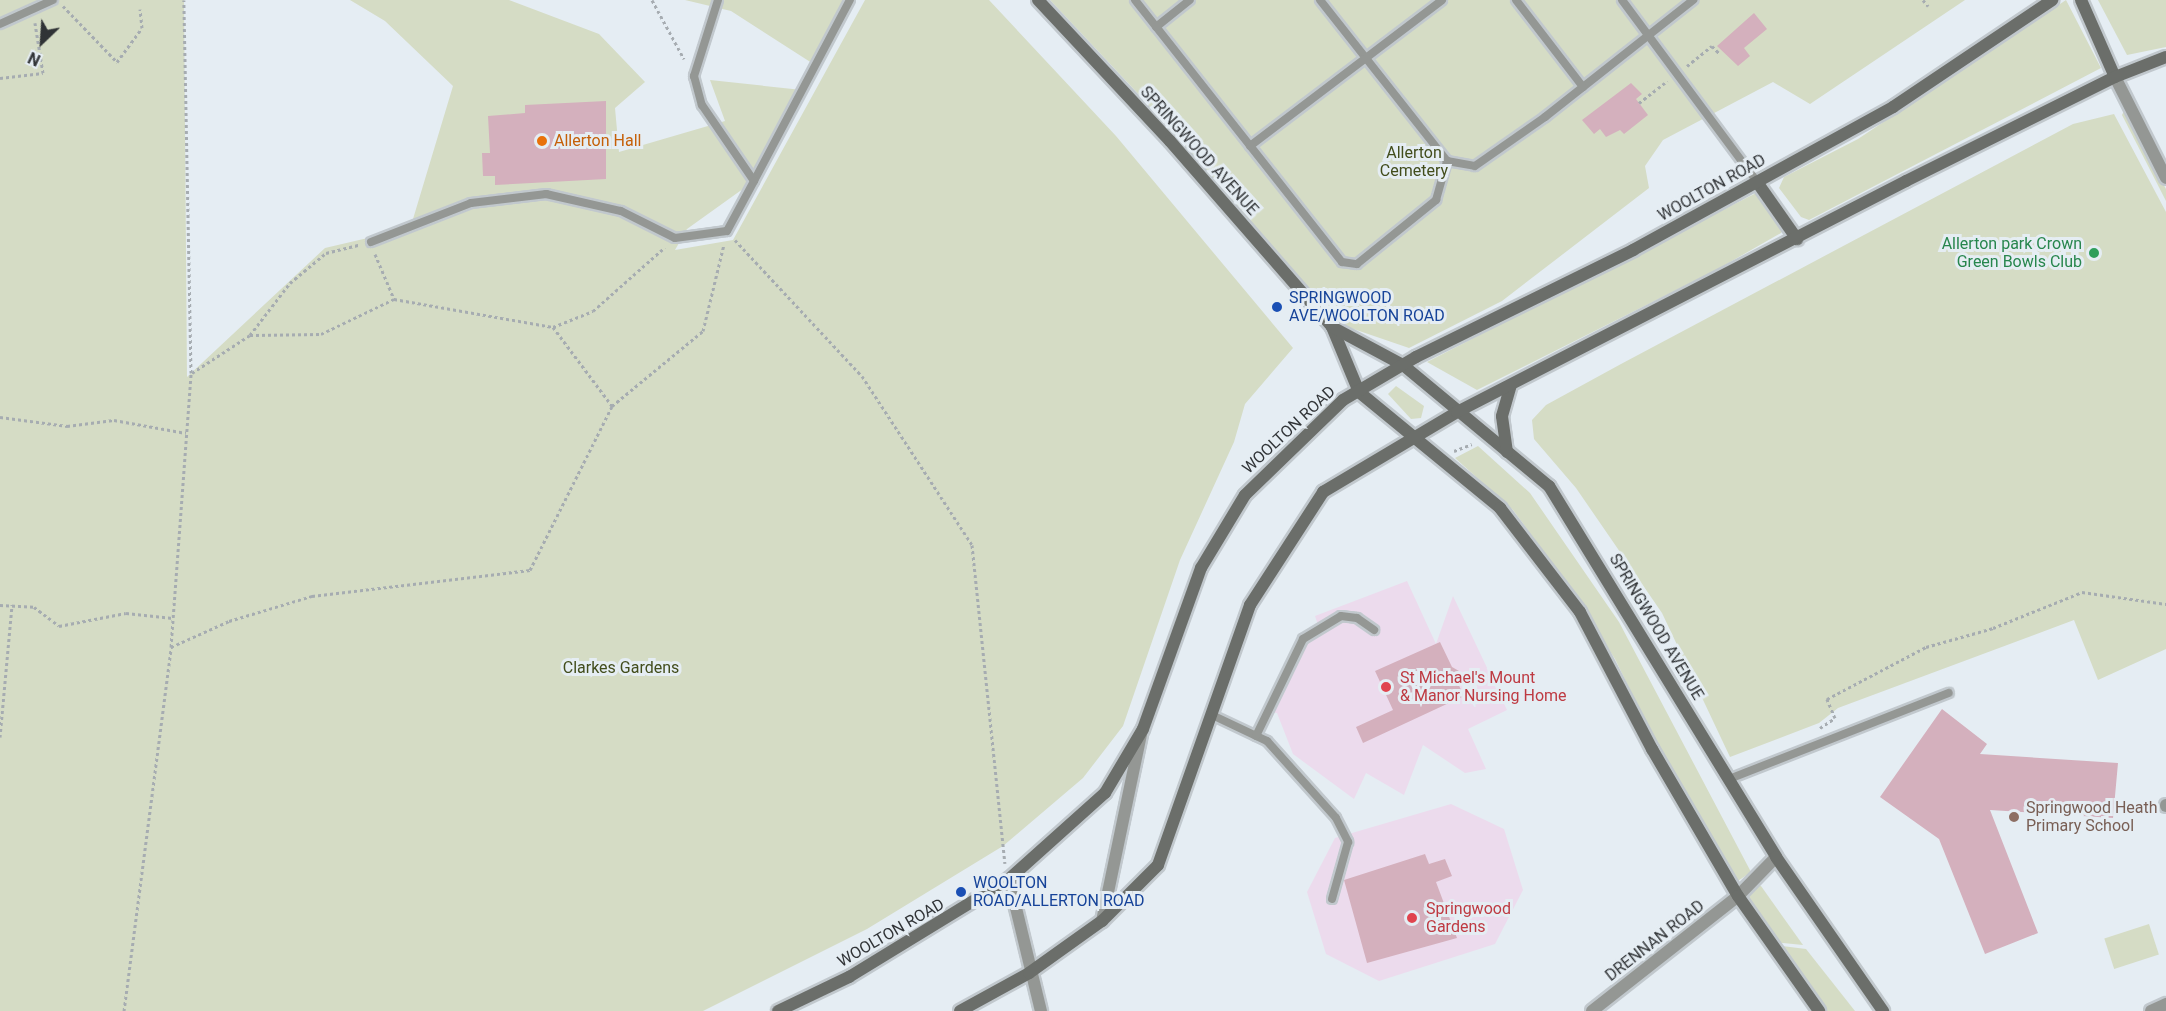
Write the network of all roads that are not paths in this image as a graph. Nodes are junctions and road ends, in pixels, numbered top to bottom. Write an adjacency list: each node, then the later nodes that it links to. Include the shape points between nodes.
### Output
1 (55, 0): 14 (lane)
2 (717, 0): 24 (lane, via 694,76 702,105)
3 (850, 0): 24 (lane)
4 (1038, 0): 28 (main road, SPRINGWOOD AVENUE, via 1170,141)
5 (1134, 0): 15 (lane)
6 (1191, 0): 15 (lane)
7 (1320, 0): 18 (lane)
8 (1442, 0): 18 (lane)
9 (1515, 0): 20 (lane)
10 (1622, 0): 16 (lane)
11 (1693, 0): 16 (lane)
12 (2052, 0): 25 (main road, WOOLTON ROAD, via 1893,107)
13 (2081, 0): 19 (main road)
14 (0, 24)
15 (1156, 27): 21 (lane)
16 (1649, 35): 20 (lane); 25 (lane)
17 (2166, 57): 19 (main road)
18 (1367, 59): 21 (lane); 22 (lane)
19 (2115, 77): 23 (street); 26 (main road)
20 (1582, 87): 22 (lane, via 1482,164)
21 (1250, 146): 22 (lane, via 1335,256 1348,265 1357,264 1436,200)
22 (1447, 161)
23 (2166, 178)
24 (754, 181): 27 (lane, via 727,231 675,238 621,211 546,194 471,203)
25 (1756, 182): 26 (main road); 29 (main road, WOOLTON ROAD, via 1633,250)
26 (1797, 239): 30 (main road)
27 (370, 242)
28 (1332, 327): 29 (main road, SPRINGWOOD AVENUE); 31 (main road, SPRINGWOOD AVENUE)
29 (1403, 365): 31 (main road, WOOLTON ROAD); 32 (main road, SPRINGWOOD AVENUE)
30 (1511, 385): 32 (main road); 34 (main road, via 1502,416)
31 (1359, 392): 33 (main road, SPRINGWOOD AVENUE); 38 (main road, WOOLTON ROAD, via 1343,400 1245,495 1201,568)
32 (1457, 412): 33 (main road); 34 (main road, SPRINGWOOD AVENUE)
33 (1412, 437): 37 (main road, via 1323,492 1250,605); 43 (main road, SPRINGWOOD AVENUE, via 1500,508 1580,612 1652,750)
34 (1507, 452): 40 (main road, SPRINGWOOD AVENUE, via 1548,486)
35 (1374, 630): 39 (lane, via 1357,618 1341,616 1303,639)
36 (1949, 693): 40 (lane)
37 (1212, 715): 39 (lane); 45 (main road, via 1158,865)
38 (1143, 729): 42 (main road, WOOLTON ROAD, via 1105,793); 45 (street)
39 (1256, 736): 44 (lane, via 1267,741 1336,818 1348,842)
40 (1729, 779): 41 (main road, SPRINGWOOD AVENUE)
41 (1776, 857): 43 (street, DRENNAN ROAD); 53 (main road, SPRINGWOOD AVENUE)
42 (1009, 879): 46 (street); 48 (main road, WOOLTON ROAD, via 849,977)
43 (1738, 896): 51 (street, DRENNAN ROAD); 52 (main road, SPRINGWOOD AVENUE)
44 (1332, 899)
45 (1102, 921): 46 (main road)
46 (1029, 974): 49 (main road); 50 (street)
47 (2166, 1004): 54 (street)
48 (778, 1011)
49 (960, 1011)
50 (1041, 1011)
51 (1592, 1011)
52 (1820, 1011)
53 (1883, 1011)
54 (2151, 1011)

